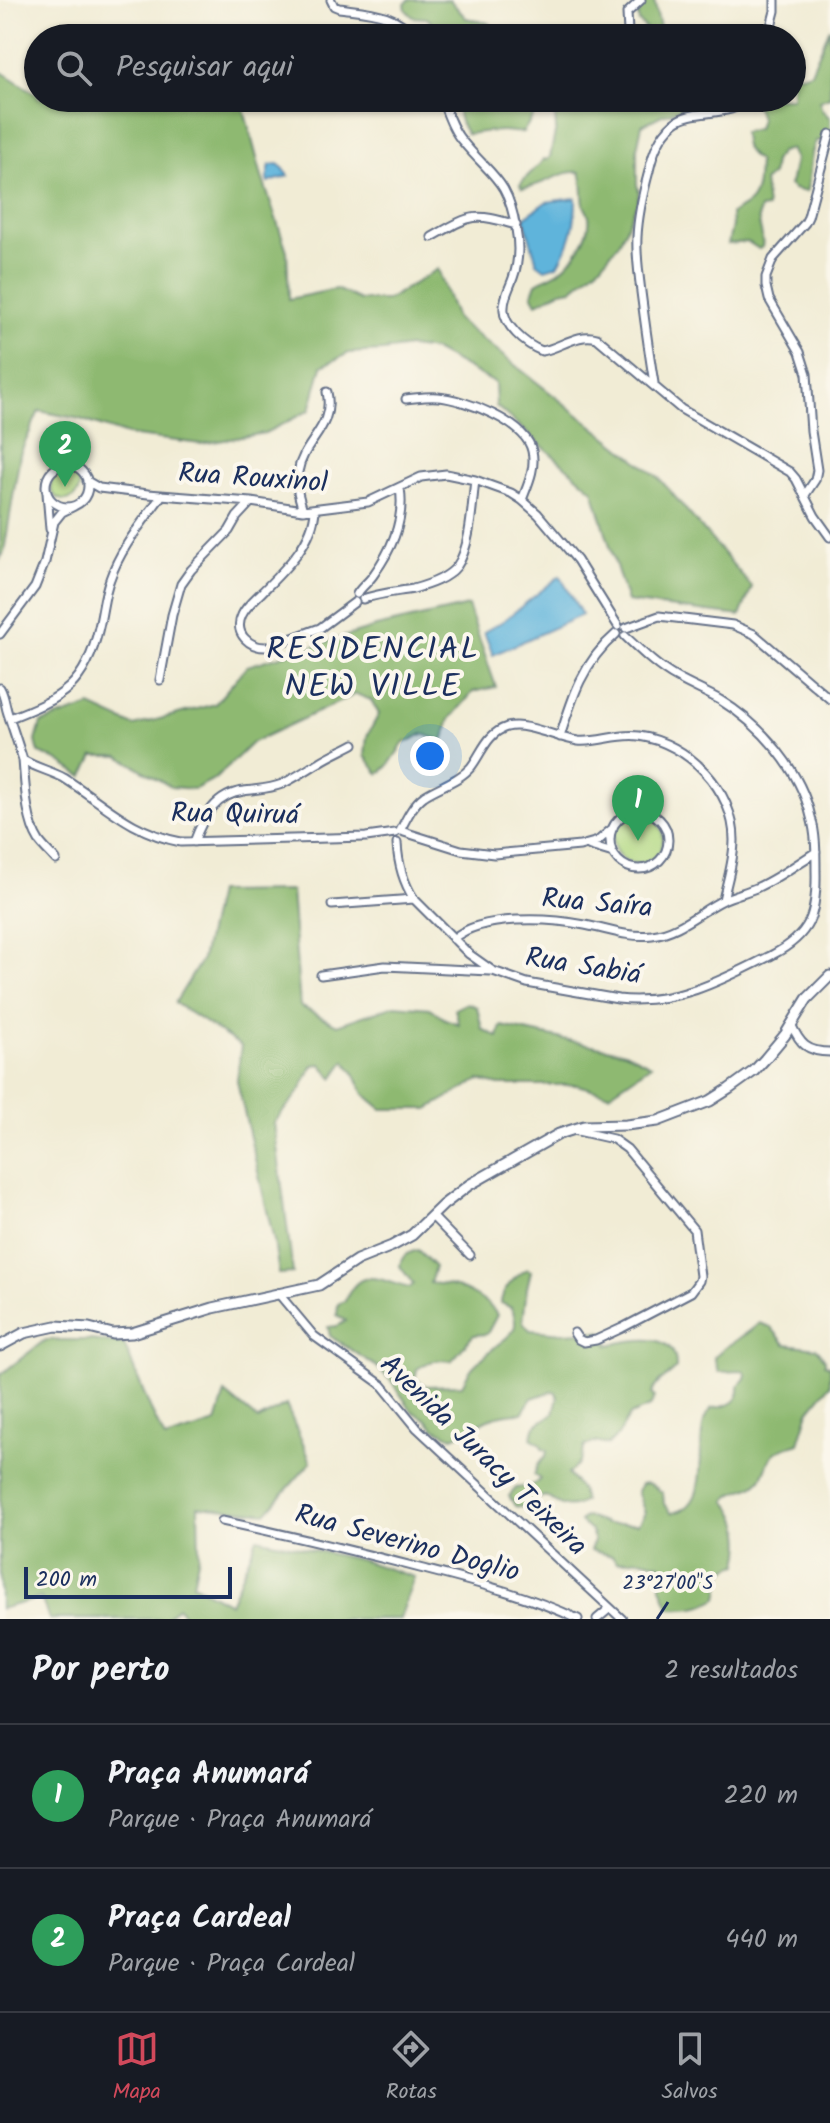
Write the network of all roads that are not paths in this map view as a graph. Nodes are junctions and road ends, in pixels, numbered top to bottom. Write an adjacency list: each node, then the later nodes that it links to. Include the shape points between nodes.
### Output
1 (331, 0): 4 (street, via 339,8 382,13)
2 (641, 0): 5 (street, via 627,13)
3 (775, 0): 6 (street)
4 (402, 24)
5 (628, 24)
6 (772, 24)
7 (448, 112): 10 (street, via 462,142 501,183)
8 (711, 112): 12 (street, via 682,118 662,136 643,194 637,239)
9 (830, 134): 24 (street, via 808,217 773,259 766,277 769,299 807,374 817,470)
10 (516, 225): 11 (street, via 472,217); 12 (street, via 518,261 503,310 512,327 542,351 594,336)
11 (432, 237)
12 (654, 384): 24 (street, via 693,417 790,472)
13 (327, 392): 31 (street, via 327,418 298,471 296,487)
14 (406, 399): 26 (street, via 434,396 466,403 522,434 533,463)
15 (475, 480): 18 (street, Rua Rouxinol, via 446,474 421,477); 26 (street, Rua Rouxinol); 36 (street, via 456,567 414,589)
16 (87, 481): 17 (street, Rua Rouxinol); 19 (street, via 75,466 62,466 51,472); 20 (street)
17 (99, 488): 20 (street, Rua Rouxinol); 22 (street, Rua Rouxinol)
18 (400, 488): 21 (street, Rua Rouxinol); 28 (street)
19 (47, 491): 29 (street, via 60,506); 34 (street)
20 (87, 491): 29 (street)
21 (389, 493): 28 (street); 30 (street, Rua Rouxinol, via 368,502)
22 (148, 494): 23 (street, Rua Rouxinol); 32 (street)
23 (162, 495): 25 (street, Rua Rouxinol); 32 (street)
24 (805, 495): 35 (street)
25 (234, 500): 27 (street, Rua Rouxinol); 33 (street)
26 (522, 500): 37 (street, Rua Rouxinol, via 572,553)
27 (251, 502): 31 (street, Rua Rouxinol); 33 (street)
28 (400, 502): 36 (street, via 394,540)
29 (74, 506): 34 (street, via 57,517)
30 (315, 509): 31 (street, Rua Rouxinol); 36 (street, via 306,540 242,615 245,639 268,647 320,628)
31 (303, 510)
32 (149, 512): 43 (street, via 110,579 83,670 59,697)
33 (237, 517): 39 (street, via 181,584)
34 (50, 535): 38 (street, via 35,587)
35 (830, 537)
36 (358, 597)
37 (621, 631): 41 (street, via 659,616 733,625 754,634); 44 (street, via 589,662); 51 (street, Rua Sabiá, via 674,677 732,708 766,739 806,800)
38 (0, 634)
39 (160, 680)
40 (0, 688): 43 (street)
41 (830, 699)
42 (0, 704): 43 (street)
43 (8, 714): 46 (street)
44 (560, 737): 48 (street, Rua Sabiá, via 519,726 501,729 466,772 414,806); 57 (street, via 646,737 702,768 718,787 733,826)
45 (354, 744): 49 (street, via 283,784 225,796 207,814)
46 (23, 760): 49 (street, Rua Quiruá, via 57,775 138,828 165,839); 53 (street, via 34,829)
47 (613, 828): 50 (street, via 598,841); 52 (street); 52 (street, via 627,814 646,812 662,823 668,842 660,860 642,869 623,865)
48 (400, 837): 49 (street, Rua Quiruá); 50 (street, Rua Quiruá, via 494,854); 54 (street, Rua Sabiá, via 398,857)
49 (194, 842)
50 (580, 846): 52 (street)
51 (816, 852): 57 (street, Rua Saíra, via 768,882); 60 (street, Rua Sabiá, via 814,906 800,936 788,947 701,989 635,1001 527,983)
52 (613, 853)
53 (56, 860)
54 (408, 890): 55 (street, Rua Sabiá); 56 (street)
55 (414, 899): 56 (street); 59 (street, Rua Sabiá)
56 (396, 900): 58 (street)
57 (723, 900): 59 (street, Rua Saíra, via 685,924 653,935 527,920 484,925)
58 (332, 905)
59 (453, 939): 60 (street, Rua Sabiá)
60 (493, 971): 61 (street, via 385,966)
61 (321, 975)
62 (830, 976): 63 (main road)
63 (791, 1024): 64 (street, via 803,1045); 65 (main road, via 754,1071 710,1101 658,1121)
64 (830, 1052)
65 (571, 1129): 66 (main road, via 469,1185); 69 (street, via 613,1139 627,1149 692,1227 700,1270 691,1292 622,1328 591,1342)
66 (432, 1216): 67 (street); 68 (main road, via 412,1235 357,1260 319,1285)
67 (470, 1255)
68 (278, 1293): 70 (main road, via 132,1333 56,1326 24,1333); 72 (street, Avenida Juracy Teixeira, via 314,1336 382,1385 417,1428)
69 (574, 1333)
70 (0, 1346)
71 (222, 1521): 73 (street, Rua Severino Doglio, via 488,1585)
72 (610, 1608): 74 (street); 75 (street, Avenida Juracy Teixeira)
73 (578, 1619)
74 (597, 1619)
75 (622, 1619)

